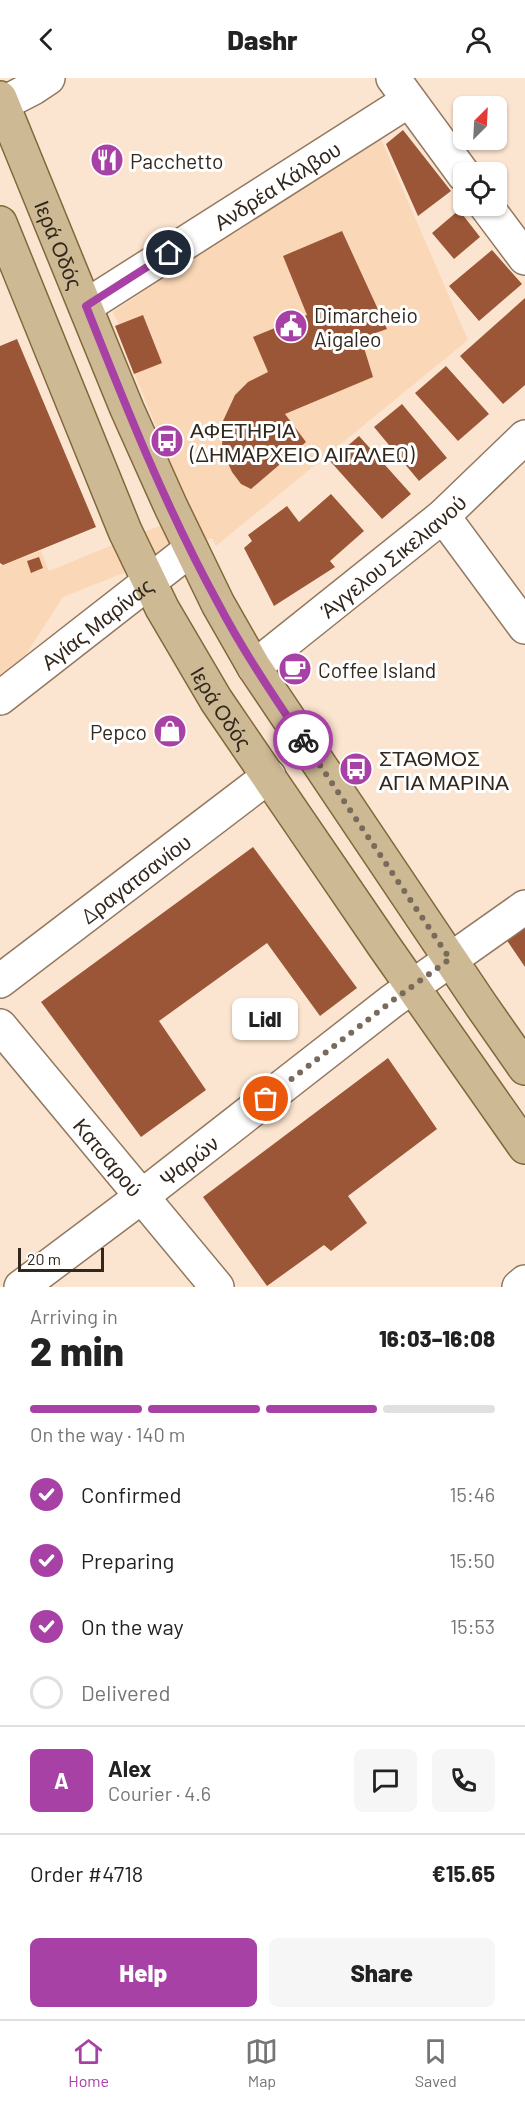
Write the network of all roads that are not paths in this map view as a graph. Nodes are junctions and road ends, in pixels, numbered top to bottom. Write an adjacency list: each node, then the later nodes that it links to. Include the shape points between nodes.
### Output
1 (48, 78): 3 (street)
2 (401, 90): 4 (street); 8 (street, Ανδρέα Κάλβου)
3 (1, 102): 8 (main road, Ιερά Οδός)
4 (454, 162)
5 (494, 216): 7 (street)
6 (0, 223): 12 (main road, Ιερά Οδός)
7 (525, 258)
8 (86, 306): 11 (main road, Ιερά Οδός, via 127,409)
9 (525, 437): 10 (street, Άγγελου Σικελιανού)
10 (443, 516): 13 (street); 14 (street, Άγγελου Σικελιανού)
11 (191, 549): 12 (street, Αγίας Μαρίνας); 14 (main road, Ιερά Οδός)
12 (149, 582): 15 (street, Αγίας Μαρίνας); 16 (main road, Ιερά Οδός, via 216,700)
13 (525, 627)
14 (254, 667): 18 (main road, Ιερά Οδός)
15 (0, 698)
16 (269, 776): 19 (street, Δραγατσανίου); 20 (main road, Ιερά Οδός)
17 (525, 907): 18 (street, Ψαρών)
18 (450, 959): 20 (street, Ψαρών); 22 (main road, Ιερά Οδός)
19 (0, 981)
20 (412, 986): 23 (main road, Ιερά Οδός); 24 (street, Ψαρών)
21 (0, 1026): 24 (street, Κατσαρού)
22 (525, 1068)
23 (525, 1147)
24 (141, 1197): 26 (street, Ψαρών); 27 (street, Κατσαρού)
25 (525, 1282): 28 (street)
26 (21, 1287)
27 (217, 1287)
28 (519, 1287)

